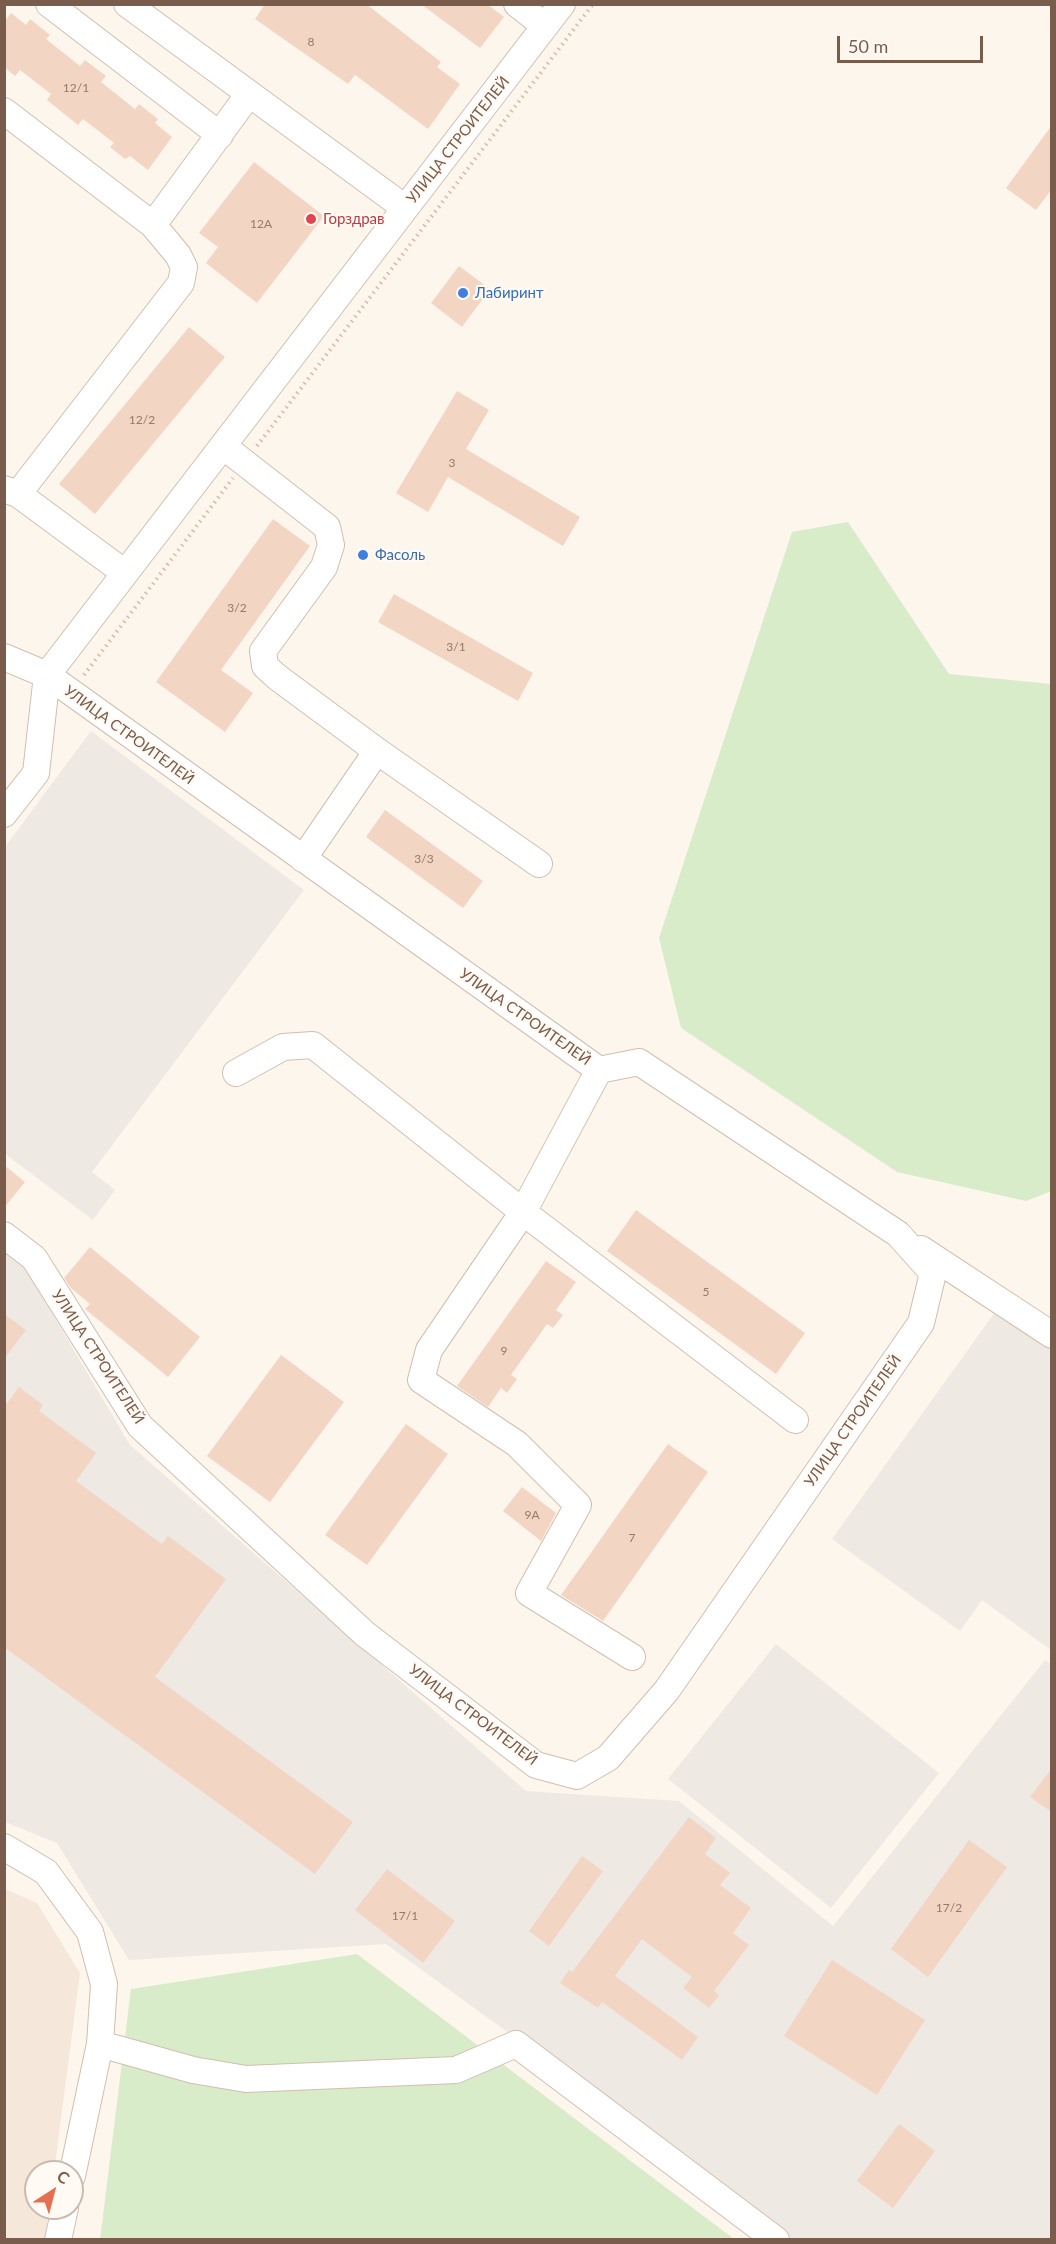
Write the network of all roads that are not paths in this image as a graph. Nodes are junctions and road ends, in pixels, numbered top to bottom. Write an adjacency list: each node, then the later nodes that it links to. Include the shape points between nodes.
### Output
1 (49, 4): 8 (street)
2 (127, 4): 6 (street)
3 (517, 4): 5 (street)
4 (561, 4): 5 (street, УЛИЦА СТРОИТЕЛЕЙ)
5 (545, 26): 9 (street, УЛИЦА СТРОИТЕЛЕЙ)
6 (249, 94): 8 (street); 9 (street)
7 (8, 120): 10 (street)
8 (220, 135): 10 (street)
9 (405, 208): 11 (street, УЛИЦА СТРОИТЕЛЕЙ)
10 (153, 225): 12 (street, via 184,267 181,283)
11 (223, 446): 13 (street, УЛИЦА СТРОИТЕЛЕЙ); 16 (street, via 327,527 331,545 324,567 263,651 265,666)
12 (11, 492): 13 (street)
13 (125, 573): 15 (street, УЛИЦА СТРОИТЕЛЕЙ)
14 (4, 657): 15 (street)
15 (47, 675): 17 (street, УЛИЦА СТРОИТЕЛЕЙ, via 36,773); 18 (street, УЛИЦА СТРОИТЕЛЕЙ)
16 (377, 751): 18 (street); 19 (street)
17 (4, 814)
18 (303, 859): 20 (street, УЛИЦА СТРОИТЕЛЕЙ)
19 (539, 864)
20 (598, 1070): 22 (street); 24 (street, УЛИЦА СТРОИТЕЛЕЙ, via 639,1062)
21 (236, 1073): 22 (street, via 283,1047 313,1045)
22 (523, 1212): 26 (street); 27 (street, via 429,1350 421,1380 517,1444 578,1505 529,1593)
23 (4, 1234): 24 (street, УЛИЦА СТРОИТЕЛЕЙ, via 34,1258 140,1426 366,1634 536,1765 577,1776 609,1758 667,1690 921,1323 933,1273)
24 (898, 1234): 25 (street)
25 (1052, 1335)
26 (795, 1420)
27 (632, 1657)
28 (4, 1847): 29 (street, via 46,1872 90,1932 104,1984)
29 (100, 2044): 30 (street); 33 (street, via 193,2070 246,2079 456,2070 516,2044)
30 (75, 2160)
31 (62, 2220): 32 (street)
32 (58, 2240)
33 (776, 2240)

